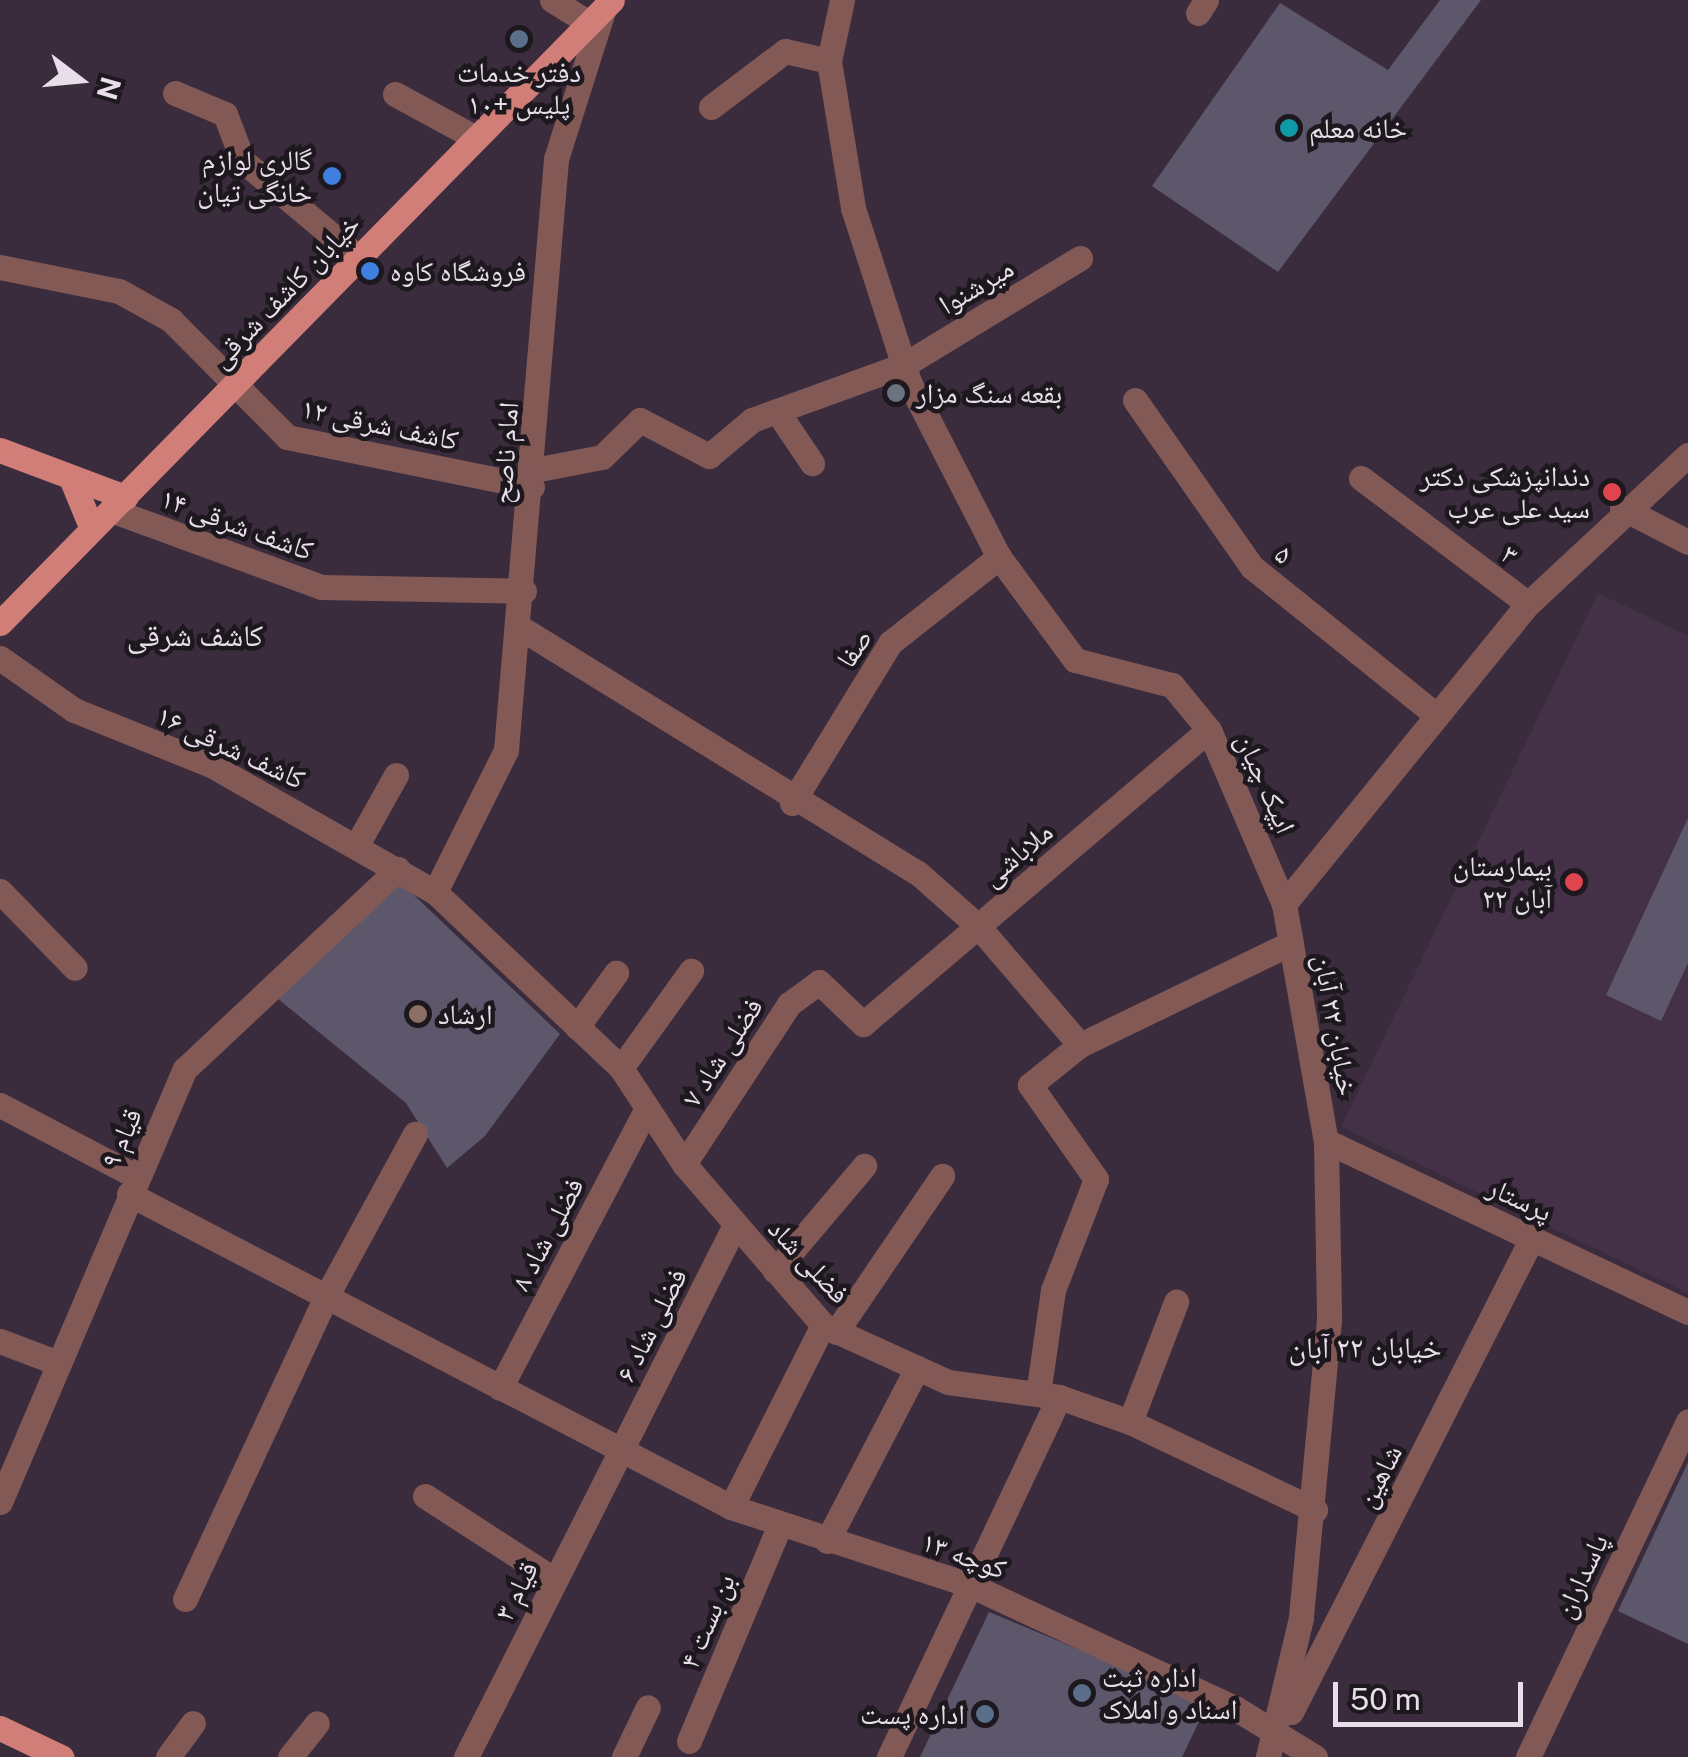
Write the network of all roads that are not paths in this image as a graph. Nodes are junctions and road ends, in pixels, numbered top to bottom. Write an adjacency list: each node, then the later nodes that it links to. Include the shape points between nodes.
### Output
1 (552, 0): 3 (street)
2 (842, 0): 4 (street)
3 (602, 10): 8 (main road, خیابان کاشف شرقی); 20 (street, امام ناصح, via 556,159)
4 (828, 61): 7 (street, via 785,51); 12 (street, ایپک چیان, via 853,208)
5 (175, 93): 9 (street, via 225,114 243,162)
6 (395, 94): 8 (street)
7 (712, 107)
8 (476, 138): 9 (main road, خیابان کاشف شرقی)
9 (359, 258): 13 (main road, خیابان کاشف شرقی)
10 (1080, 258): 12 (street, میرشنوا)
11 (0, 268): 13 (street, کاشف شرقی ۱۲, via 118,292 171,320)
12 (904, 365): 15 (street, میرشنوا); 26 (street, ایپک چیان)
13 (231, 388): 20 (street, کاشف شرقی ۱۲, via 287,437); 22 (main road, خیابان کاشف شرقی)
14 (1136, 400): 32 (street, ۵, via 1252,567)
15 (777, 411): 18 (street); 20 (street, میرشنوا, via 709,456 640,420 602,458)
16 (0, 450): 19 (main road)
17 (1688, 455): 23 (street)
18 (812, 463)
19 (71, 478): 22 (main road); 24 (main road)
20 (533, 478): 27 (street, امام ناصح)
21 (1361, 478): 28 (street, ۳)
22 (118, 503): 24 (main road, خیابان کاشف شرقی); 27 (street, کاشف شرقی ۱۴, via 321,587)
23 (1622, 508): 25 (street); 28 (street)
24 (92, 530): 29 (main road, خیابان کاشف شرقی)
25 (1688, 542)
26 (999, 557): 33 (street, ایپک چیان, via 1075,660 1172,685); 35 (street, صفا, via 890,642)
27 (524, 591): 30 (street, امام ناصح)
28 (1528, 604): 32 (street)
29 (0, 623)
30 (519, 627): 35 (street); 39 (street, امام ناصح, via 506,750)
31 (0, 658): 36 (street, کاشف شرقی ۱۶, via 74,710 211,765)
32 (1436, 715): 40 (street)
33 (1210, 730): 40 (street, ایپک چیان); 41 (street, ملاباشی)
34 (396, 775): 36 (street)
35 (792, 802): 41 (street, via 918,873)
36 (358, 844): 37 (street, کاشف شرقی ۱۶)
37 (398, 868): 39 (street, کاشف شرقی ۱۶); 57 (street, قیام ۹, via 185,1069)
38 (0, 891): 43 (street)
39 (435, 892): 47 (street, فضلی شاد)
40 (1284, 904): 42 (street, خیابان ۲۲ آبان)
41 (978, 926): 46 (street, ملاباشی); 48 (street)
42 (1291, 943): 48 (street); 53 (street, خیابان ۲۲ آبان)
43 (75, 968)
44 (691, 970): 49 (street)
45 (616, 974): 47 (street)
46 (863, 1024): 54 (street, فضلی شاد ۷, via 819,982 789,1004)
47 (577, 1026): 49 (street, فضلی شاد)
48 (1080, 1045): 69 (street, via 1030,1085 1096,1179 1053,1290)
49 (621, 1068): 51 (street, فضلی شاد)
50 (0, 1104): 57 (street, کوچه ۱۳)
51 (646, 1108): 54 (street, فضلی شاد); 68 (street, فضلی شاد ۸)
52 (415, 1134): 61 (street)
53 (1326, 1141): 59 (street, پرستار); 76 (street, خیابان ۲۲ آبان, via 1329,1320)
54 (684, 1164): 58 (street, فضلی شاد)
55 (864, 1166): 60 (street)
56 (942, 1176): 64 (street)
57 (133, 1186): 61 (street, کوچه ۱۳); 66 (street, قیام ۹)
58 (735, 1225): 60 (street, فضلی شاد); 72 (street, فضلی شاد ۶)
59 (1532, 1238): 63 (street, پرستار); 87 (street, شاهین)
60 (775, 1270): 64 (street, فضلی شاد)
61 (326, 1297): 68 (street, کوچه ۱۳); 81 (street)
62 (1176, 1302): 71 (street)
63 (1688, 1312)
64 (830, 1329): 67 (street, فضلی شاد); 75 (street)
65 (0, 1342): 66 (street)
66 (58, 1363): 74 (street, قیام ۹)
67 (917, 1368): 69 (street, فضلی شاد, via 948,1382); 78 (street)
68 (500, 1388): 72 (street, کوچه ۱۳)
69 (1048, 1395): 71 (street, فضلی شاد); 80 (street)
70 (1688, 1421): 95 (street, پاسداران)
71 (1130, 1422): 76 (street, فضلی شاد)
72 (620, 1452): 75 (street, کوچه ۱۳); 79 (street, قیام ۳)
73 (425, 1496): 79 (street)
74 (0, 1502)
75 (731, 1507): 77 (street, کوچه ۱۳)
76 (1315, 1510): 87 (street, خیابان ۲۲ آبان)
77 (780, 1524): 78 (street, کوچه ۱۳); 86 (street, بن بست ۴)
78 (827, 1541): 80 (street, کوچه ۱۳)
79 (555, 1580): 91 (street, قیام ۳)
80 (972, 1586): 87 (street, کوچه ۱۳, via 1203,1692); 93 (street)
81 (185, 1599)
82 (648, 1707): 92 (street)
83 (316, 1722): 90 (street)
84 (193, 1723): 89 (street)
85 (0, 1728): 88 (main road)
86 (690, 1742)
87 (1272, 1748): 94 (street, کوچه ۱۳)
88 (60, 1757)
89 (168, 1757)
90 (290, 1757)
91 (466, 1757)
92 (624, 1757)
93 (888, 1757)
94 (1315, 1757)
95 (1528, 1757)

